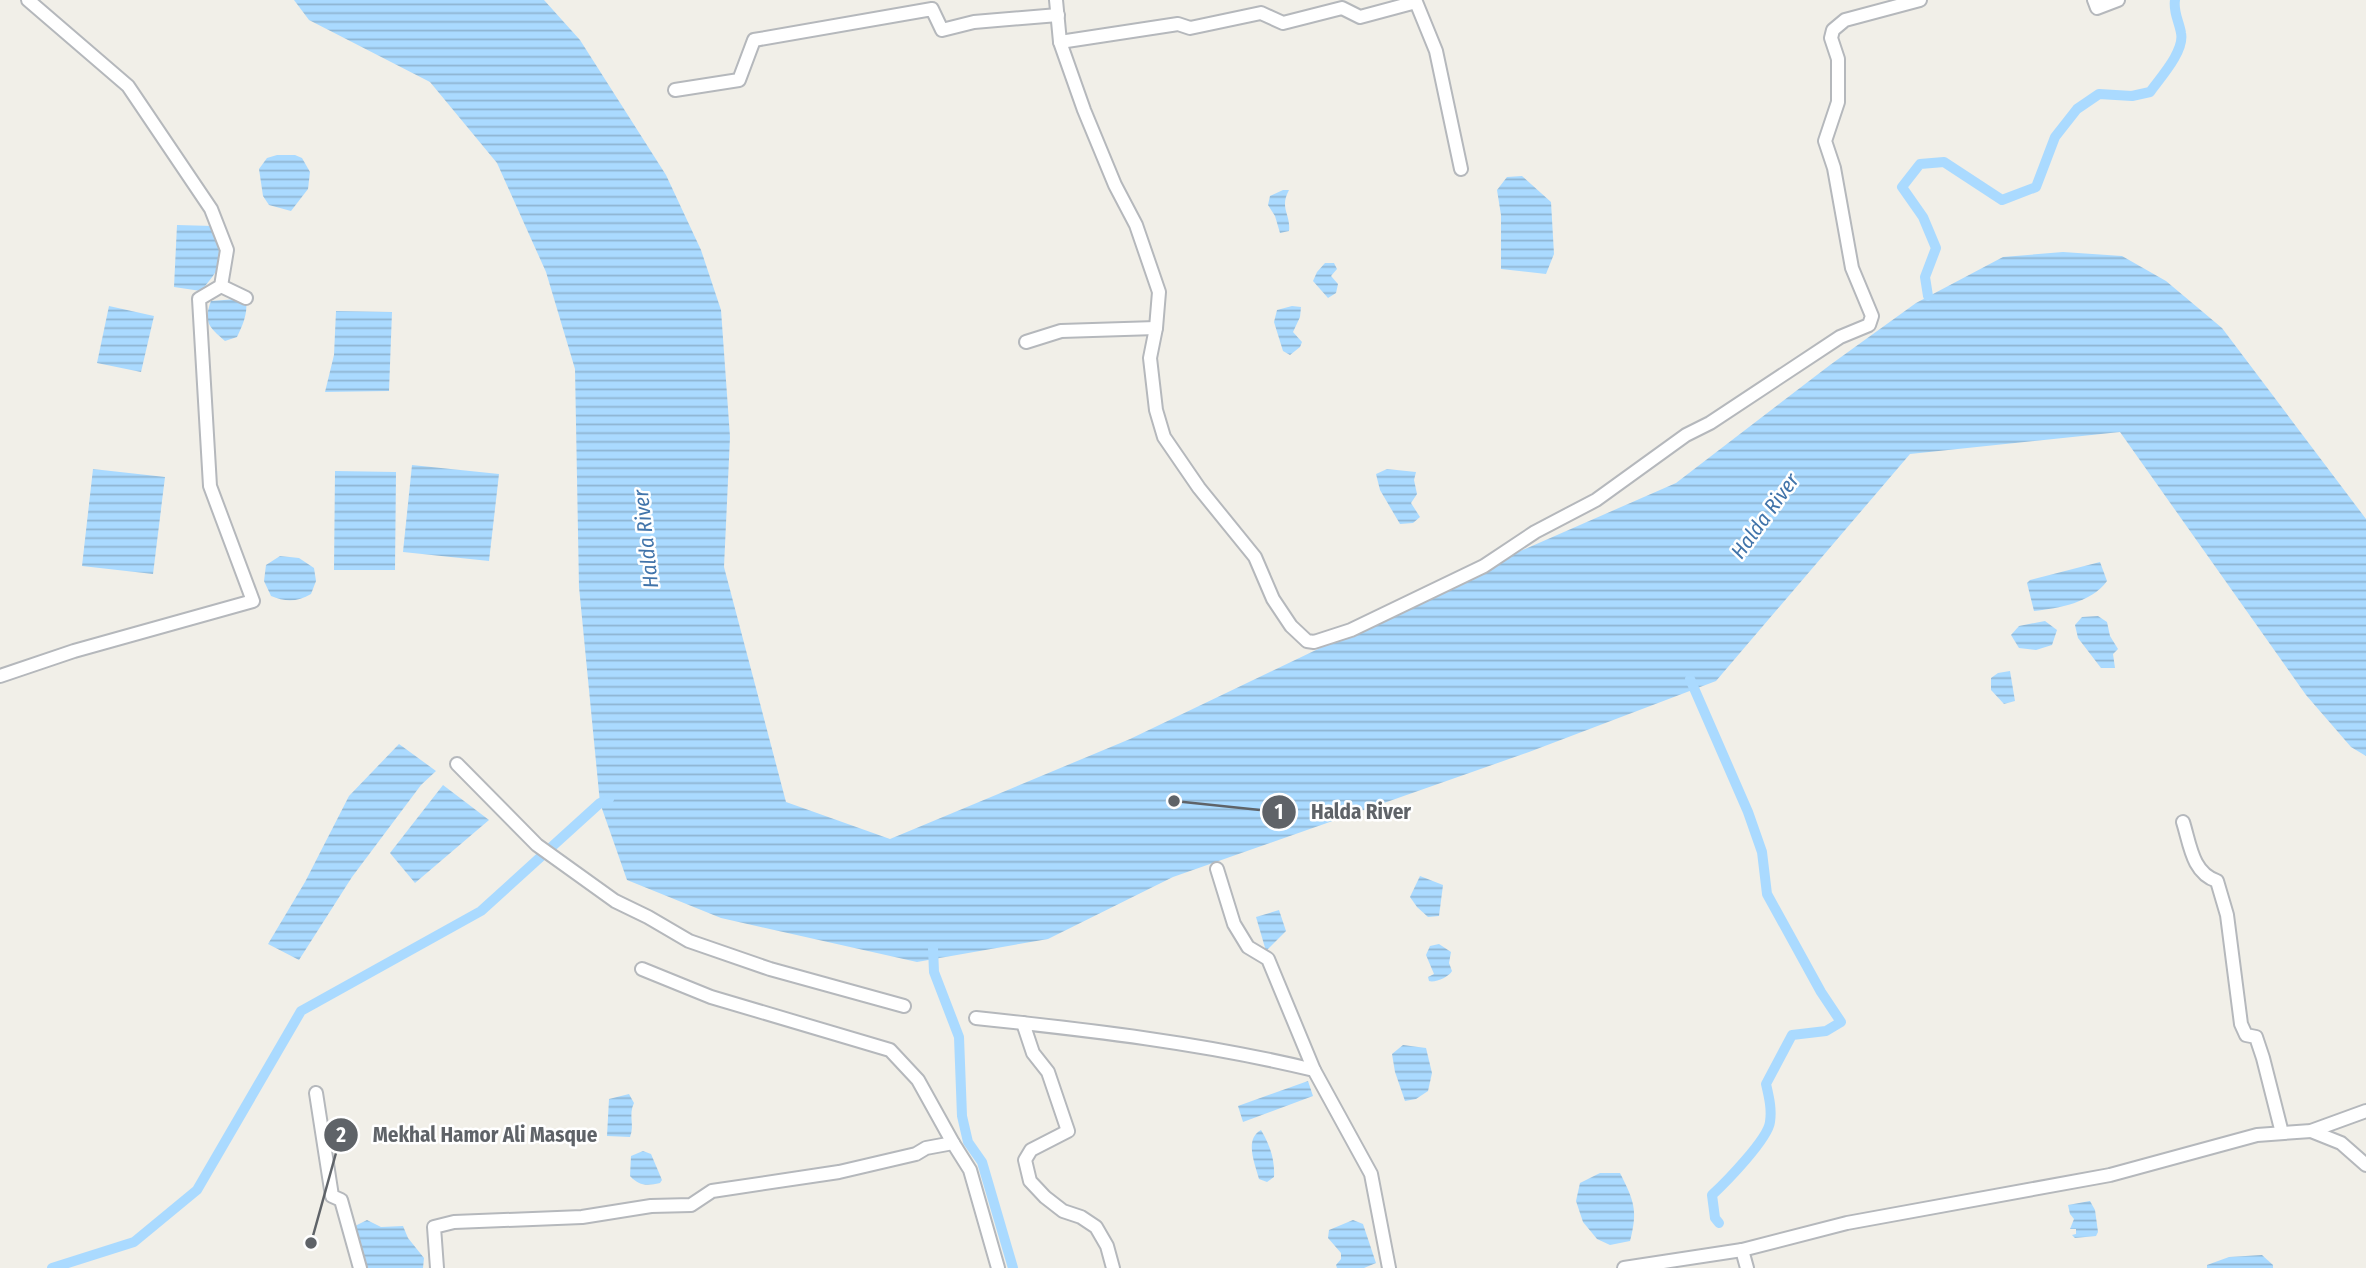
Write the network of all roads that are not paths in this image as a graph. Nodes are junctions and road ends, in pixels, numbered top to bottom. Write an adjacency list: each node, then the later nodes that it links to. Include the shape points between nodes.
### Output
1 (28, 0): 10 (street, via 136,97 211,209 227,250)
2 (1056, 0): 6 (street)
3 (1920, 0): 12 (street, via 1845,20 1831,38 1838,59 1838,102 1825,141 1852,268 1872,316 1869,325 1840,337 1710,424 1686,435 1595,500 1484,566 1351,630 1314,642 1291,626 1255,557 1164,437 1150,358)
4 (2094, 0): 5 (street, via 2097,8)
5 (2118, 0)
6 (1058, 15): 7 (street); 8 (street, via 974,22 942,30 932,9 754,40 739,80)
7 (1060, 42): 9 (street, via 1178,24 1190,27 1261,13 1283,23 1342,8 1360,17 1416,2 1436,51); 12 (street, via 1159,292)
8 (675, 90)
9 (1461, 169)
10 (221, 286): 11 (street); 14 (street, via 200,299 210,486 253,601)
11 (246, 298)
12 (1156, 328): 13 (street, via 1060,331)
13 (1026, 342)
14 (0, 676)
15 (457, 764): 19 (street, via 537,845 615,901 689,942)
16 (2183, 822): 26 (street, via 2197,866 2207,878 2217,881 2222,891 2241,1024 2246,1035 2256,1037)
17 (1217, 869): 22 (street, via 1234,924 1248,947 1268,959)
18 (642, 969): 27 (street, via 711,998 890,1049 918,1080)
19 (904, 1006)
20 (976, 1018): 21 (street)
21 (1023, 1023): 22 (street, via 1261,1057); 33 (street, via 1032,1052 1048,1072 1068,1131 1031,1150 1025,1160 1030,1181 1063,1211 1096,1227)
22 (1314, 1070): 34 (street, via 1371,1174)
23 (316, 1093): 30 (street, via 332,1196 341,1200)
24 (2366, 1111): 25 (street)
25 (2311, 1131): 26 (street); 28 (street, via 2341,1143)
26 (2282, 1133): 29 (street, via 2257,1135 2110,1175 1847,1223)
27 (953, 1143): 31 (street, via 839,1172 712,1191 691,1205 582,1217 454,1222 434,1227); 32 (street, via 970,1170)
28 (2366, 1165)
29 (1742, 1250): 35 (street); 36 (street)
30 (360, 1268)
31 (437, 1268)
32 (998, 1268)
33 (1112, 1268)
34 (1389, 1268)
35 (1624, 1268)
36 (1747, 1268)

